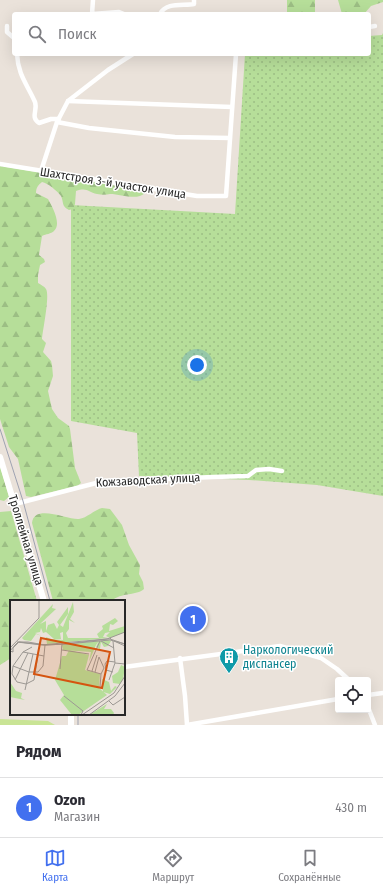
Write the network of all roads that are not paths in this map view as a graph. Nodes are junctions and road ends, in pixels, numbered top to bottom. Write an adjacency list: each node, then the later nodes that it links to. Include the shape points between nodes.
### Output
1 (92, 0): 3 (street)
2 (194, 0): 4 (street, via 194,4 167,6)
3 (92, 12)
4 (161, 12)
5 (7, 26): 8 (street, via 7,32)
6 (375, 26): 7 (street)
7 (371, 27)
8 (12, 36)
9 (17, 56): 14 (street, via 23,79 35,105 36,120 39,123 51,119)
10 (130, 56): 12 (street)
11 (236, 56): 13 (street)
12 (68, 101): 13 (street); 14 (street)
13 (232, 107): 15 (street)
14 (58, 121): 15 (street, via 89,128 175,137); 17 (street)
15 (230, 138): 17 (street, Шахтстроя 3-й участок улица, via 226,196 197,196)
16 (0, 164): 17 (street, Шахтстроя 3-й участок улица)
17 (41, 171)
18 (0, 457): 20 (street, Троллейная улица)
19 (282, 471): 20 (street, Кожзаводская улица, via 256,470 248,476 95,483)
20 (15, 504): 21 (street, Троллейная улица)
21 (44, 600)
22 (180, 658): 23 (street); 24 (street, via 280,646 321,658); 29 (street)
23 (125, 667)
24 (346, 677)
25 (383, 693): 26 (street)
26 (371, 695)
27 (335, 700): 29 (street)
28 (370, 713): 30 (street)
29 (187, 725)
30 (375, 725)

